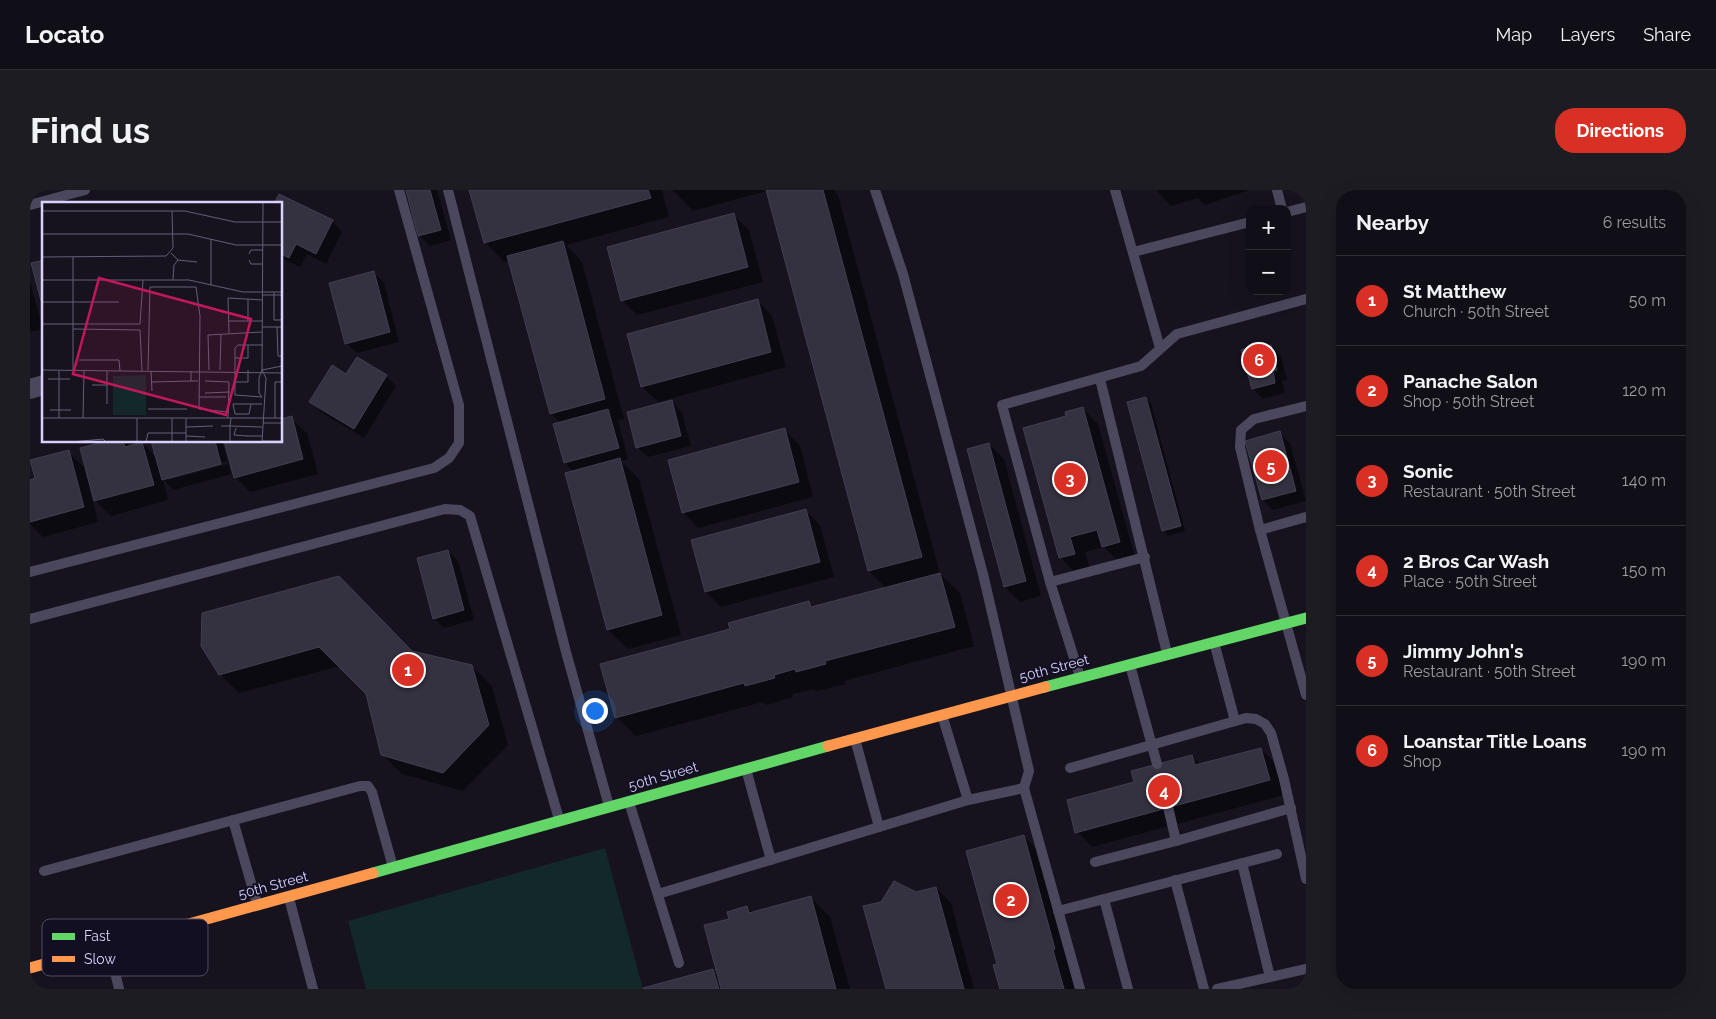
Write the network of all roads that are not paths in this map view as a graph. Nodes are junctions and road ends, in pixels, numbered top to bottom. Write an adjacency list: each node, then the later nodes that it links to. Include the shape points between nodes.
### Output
1 (84, 190): 7 (lane)
2 (398, 190): 20 (lane, via 458,405 459,443 449,458 434,468)
3 (448, 190): 41 (lane)
4 (875, 190): 29 (lane, via 903,274)
5 (1115, 190): 12 (lane)
6 (1277, 190): 8 (lane)
7 (30, 205)
8 (1281, 205)
9 (1306, 207): 10 (lane)
10 (1291, 211)
11 (1246, 223): 12 (lane)
12 (1133, 252): 14 (lane)
13 (1306, 299): 14 (lane, via 1177,334)
14 (1160, 348): 15 (lane, via 1141,366)
15 (1100, 379): 19 (lane); 21 (lane, via 1002,406)
16 (1306, 406): 18 (lane, via 1254,419 1241,430 1240,447)
17 (1306, 517): 18 (lane)
18 (1260, 530): 24 (lane)
19 (1145, 557): 21 (lane); 26 (lane)
20 (30, 572)
21 (1050, 582): 28 (lane)
22 (1306, 618): 24 (main road, 50th Street)
23 (30, 619): 45 (lane, via 445,509 460,510 470,516)
24 (1286, 623): 25 (main road, 50th Street); 30 (lane)
25 (1214, 641): 26 (main road, 50th Street); 32 (lane)
26 (1167, 653): 27 (main road, 50th Street)
27 (1129, 664): 28 (main road, 50th Street); 34 (lane)
28 (1080, 677): 29 (main road, 50th Street)
29 (1013, 694): 31 (main road, 50th Street); 38 (lane, via 1029,771)
30 (1306, 695)
31 (942, 714): 33 (main road, 50th Street); 39 (lane)
32 (1235, 721): 34 (lane); 43 (lane, via 1256,719 1265,724 1271,734)
33 (855, 738): 37 (main road, 50th Street); 46 (lane)
34 (1151, 745): 35 (lane); 36 (lane)
35 (1157, 764)
36 (1070, 768)
37 (745, 769): 40 (main road, 50th Street); 49 (lane)
38 (1024, 788): 39 (lane); 60 (lane)
39 (968, 800): 46 (lane)
40 (629, 801): 41 (main road, 50th Street); 56 (lane)
41 (610, 807): 45 (main road, 50th Street)
42 (1168, 807): 47 (lane)
43 (1291, 808): 47 (lane); 54 (lane)
44 (233, 820): 52 (lane, via 368,786); 53 (lane); 59 (lane)
45 (559, 821): 52 (main road, 50th Street)
46 (879, 827): 49 (lane)
47 (1176, 841): 50 (lane)
48 (1277, 854): 51 (lane)
49 (771, 860): 56 (lane)
50 (1096, 862)
51 (1242, 863): 55 (lane); 65 (lane)
52 (394, 868): 57 (main road, 50th Street)
53 (44, 871)
54 (1306, 879)
55 (1175, 880): 58 (lane); 70 (lane)
56 (658, 894): 62 (lane)
57 (289, 897): 59 (main road, 50th Street); 67 (lane)
58 (1104, 899): 60 (lane); 69 (lane)
59 (257, 905): 61 (main road, 50th Street)
60 (1058, 911): 68 (lane)
61 (206, 919)
62 (679, 963)
63 (1306, 969): 65 (lane)
64 (116, 976): 66 (lane)
65 (1270, 977): 71 (lane)
66 (119, 989)
67 (314, 989)
68 (1080, 989)
69 (1128, 989)
70 (1204, 989)
71 (1217, 989)

